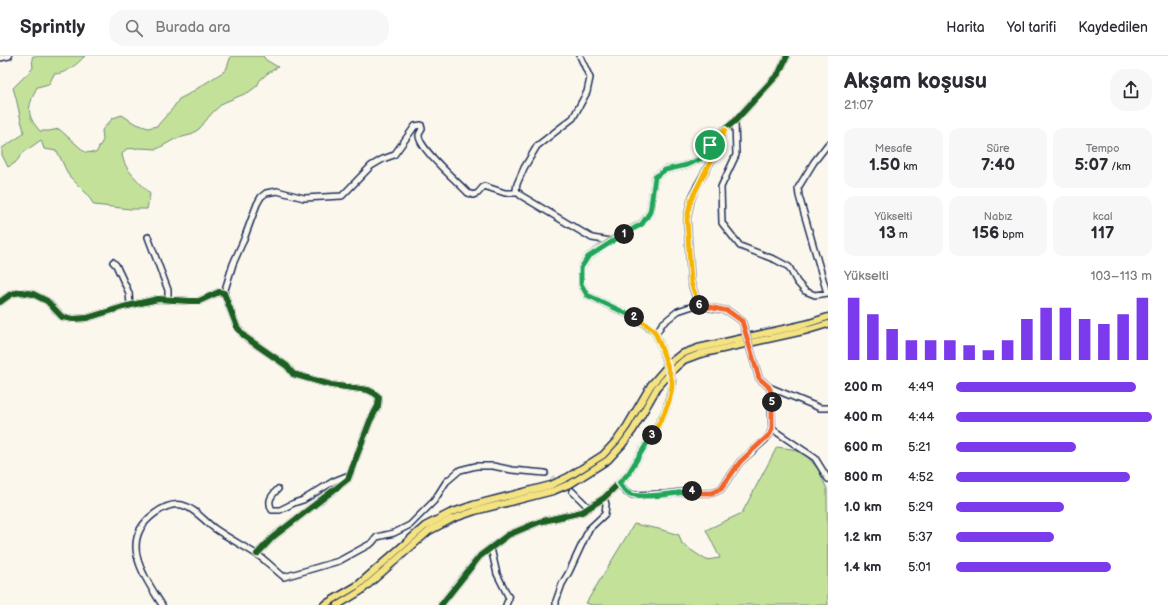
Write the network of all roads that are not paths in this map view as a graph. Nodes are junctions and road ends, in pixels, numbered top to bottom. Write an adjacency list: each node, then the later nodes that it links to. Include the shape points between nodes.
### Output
1 (9, 56): 4 (street)
2 (580, 56): 8 (street, via 590,78 587,92 573,118 537,146 517,184)
3 (787, 56): 5 (street, via 780,73)
4 (0, 58)
5 (735, 121): 6 (street); 13 (street, via 736,154 721,187 722,223 740,246 789,268 805,291 814,295)
6 (725, 130): 10 (street, via 702,158 687,165 665,170 655,177 650,212 642,224); 17 (street, via 691,200 687,219 691,283)
7 (828, 144): 13 (street, via 798,188)
8 (518, 193): 10 (street, via 592,238); 12 (street, via 505,193 484,186 478,193 468,193 433,159 420,140 421,125 415,126 394,155 371,166 342,196 304,198 277,191 261,197 233,264)
9 (148, 237): 14 (street, via 168,290)
10 (611, 241): 20 (street, via 588,257 581,268 581,284 587,295 639,320)
11 (113, 262): 16 (street, via 129,293)
12 (224, 293): 14 (street, via 219,292 199,301); 27 (street, via 237,327 245,337 287,366 294,374 332,385 368,390 379,397 378,406)
13 (828, 293)
14 (168, 300): 16 (street, via 158,299)
15 (0, 302): 16 (street, via 11,294 33,294 47,301 62,317 73,319 87,318)
16 (130, 305)
17 (699, 306): 20 (street, via 678,311 662,324); 23 (street, bridge, via 728,311 742,321 759,378)
18 (828, 317): 21 (main road, via 698,348 681,354)
19 (828, 324): 22 (main road, via 700,354 684,360)
20 (656, 334): 21 (street)
21 (667, 367): 22 (street); 37 (main road, via 652,385 628,426 603,455 568,478 551,485 450,513 426,526 358,585)
22 (670, 374): 29 (street, via 673,382 666,409 628,474); 38 (main road, via 657,388 626,440 608,460 572,483 554,491 475,511 429,531 362,591)
23 (769, 387): 24 (street, via 820,408); 25 (street)
24 (828, 408)
25 (772, 429): 28 (street, via 815,458); 29 (street, via 766,440 740,462 721,489 712,493 692,491 634,496 626,492)
26 (546, 473): 35 (street, via 493,466 476,466 460,470 446,482 434,501 410,525 377,538 339,561 292,575 284,577)
27 (349, 475): 30 (street, via 303,500 280,510 272,510 269,505 270,498); 35 (street, via 348,479 273,537)
28 (828, 479)
29 (619, 483): 32 (street)
30 (278, 489)
31 (572, 491): 33 (street)
32 (604, 498): 33 (street); 41 (street, via 605,514 589,529 562,584)
33 (589, 508): 34 (street, via 539,522 508,535)
34 (491, 548): 39 (street, via 480,556); 40 (street, via 497,574 509,598)
35 (256, 554): 36 (street, via 213,527 194,511 182,505 166,506 147,520 139,531 136,550 146,580)
36 (162, 605)
37 (324, 605)
38 (338, 605)
39 (441, 605)
40 (506, 605)
41 (556, 605)

